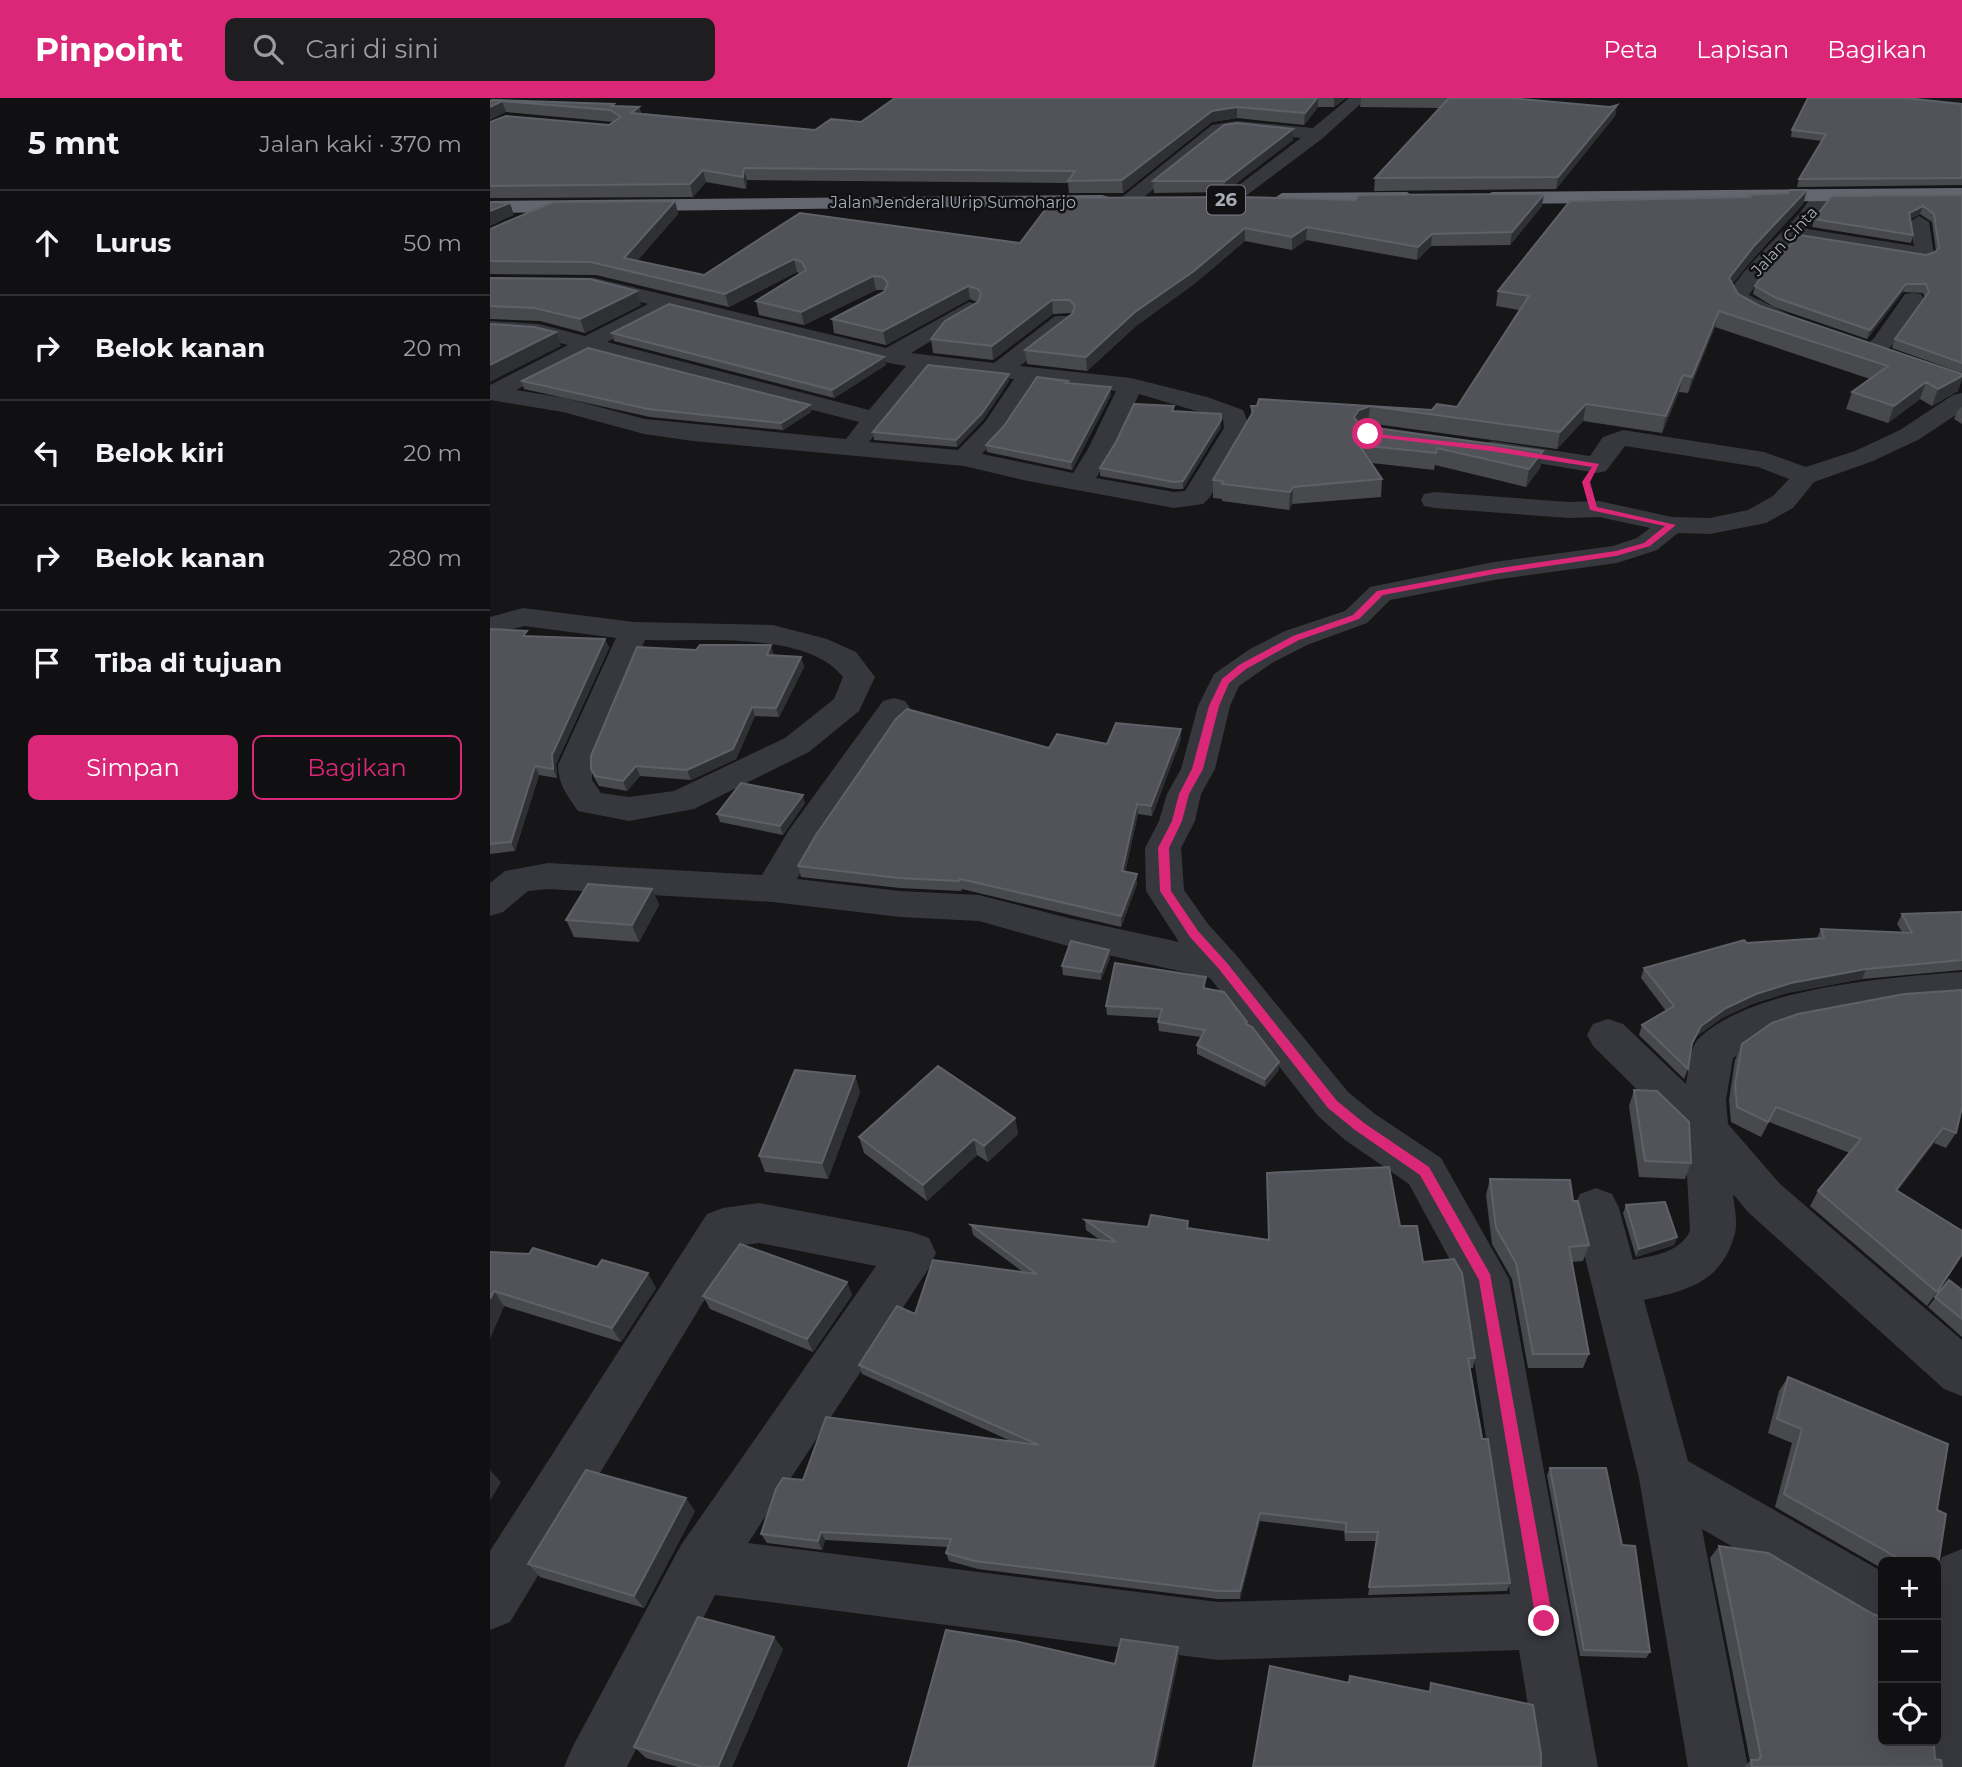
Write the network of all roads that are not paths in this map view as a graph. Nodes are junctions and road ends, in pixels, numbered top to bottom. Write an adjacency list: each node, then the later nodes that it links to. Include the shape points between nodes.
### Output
1 (1359, 98): 2 (street)
2 (1317, 134): 8 (street); 9 (street, via 1225,126)
3 (1962, 194): 4 (highway)
4 (1824, 195): 6 (highway); 15 (street, Jalan Cinta)
5 (1424, 198): 8 (highway, 26)
6 (1479, 198)
7 (1203, 200): 8 (highway, 26)
8 (1228, 200)
9 (1127, 201): 10 (highway, Jalan Jenderal Urip Sumoharjo); 11 (highway, Jalan Jenderal Urip Sumoharjo)
10 (1152, 201)
11 (555, 206): 12 (highway, Jalan Jenderal Urip Sumoharjo); 14 (street)
12 (490, 207)
13 (1919, 222): 15 (street, via 1924,254)
14 (512, 226)
15 (1793, 233): 24 (street, Jalan Cinta, via 1738,295 1765,314)
16 (490, 283): 19 (street, via 595,284)
17 (1913, 299): 29 (street)
18 (764, 300): 21 (street)
19 (666, 303): 21 (street); 28 (street)
20 (969, 309): 30 (street)
21 (732, 318): 26 (street)
22 (1063, 321): 33 (street)
23 (831, 323): 26 (street)
24 (1801, 326)
25 (490, 328): 28 (street, via 537,329)
26 (808, 335): 30 (street)
27 (1849, 342): 29 (street)
28 (587, 344): 37 (street); 38 (street)
29 (1873, 350): 31 (street)
30 (889, 356): 32 (street)
31 (1895, 358)
32 (922, 362): 33 (street); 38 (street)
33 (998, 371): 34 (street)
34 (1029, 374): 35 (street); 41 (street, via 994,427)
35 (1131, 385): 44 (street); 44 (street, via 1220,409 1234,415 1237,428 1193,498 1174,500)
36 (1958, 387): 43 (street, via 1909,435)
37 (492, 393): 40 (street, via 565,405 644,426)
38 (875, 419): 40 (street)
39 (1463, 445): 42 (street)
40 (852, 446): 41 (street)
41 (964, 458): 44 (street)
42 (1597, 466): 43 (street, via 1612,442 1623,439 1764,460); 46 (street, via 1586,482)
43 (1805, 476): 47 (street, via 1783,502 1756,517 1710,526)
44 (1080, 484)
45 (1434, 500): 46 (street)
46 (1593, 509): 47 (street)
47 (1672, 525): 53 (street, via 1647,544 1616,554 1380,593 1356,617 1296,638 1225,681 1198,769 1163,848 1165,891)
48 (490, 626): 49 (street, via 523,617)
49 (634, 631): 49 (street, via 773,634 845,659 859,677 848,704 797,745 682,801 629,809 590,803 575,782 575,765)
50 (894, 708): 51 (street, via 802,839)
51 (773, 889): 52 (street, via 548,876 518,880); 53 (street, via 979,908)
52 (490, 903)
53 (1223, 966): 65 (street, via 1333,1104 1425,1171 1485,1279)
54 (1962, 987): 56 (street, via 1896,992 1786,1012 1750,1025 1713,1050 1706,1100)
55 (1608, 1035): 56 (street)
56 (1709, 1132): 58 (street, via 1713,1231 1701,1256 1674,1272); 59 (street, via 1764,1198)
57 (1596, 1208): 58 (street)
58 (1616, 1285): 60 (street)
59 (1962, 1372)
60 (1666, 1478): 63 (street); 69 (street)
61 (701, 1565): 64 (street, via 912,1253 759,1223 723,1228); 65 (street, via 1218,1631); 67 (street)
62 (1962, 1577): 66 (street)
63 (1878, 1600)
64 (490, 1602)
65 (1544, 1621): 68 (street)
66 (1943, 1638): 70 (street)
67 (594, 1767)
68 (1568, 1767)
69 (1718, 1767)
70 (1954, 1767)

